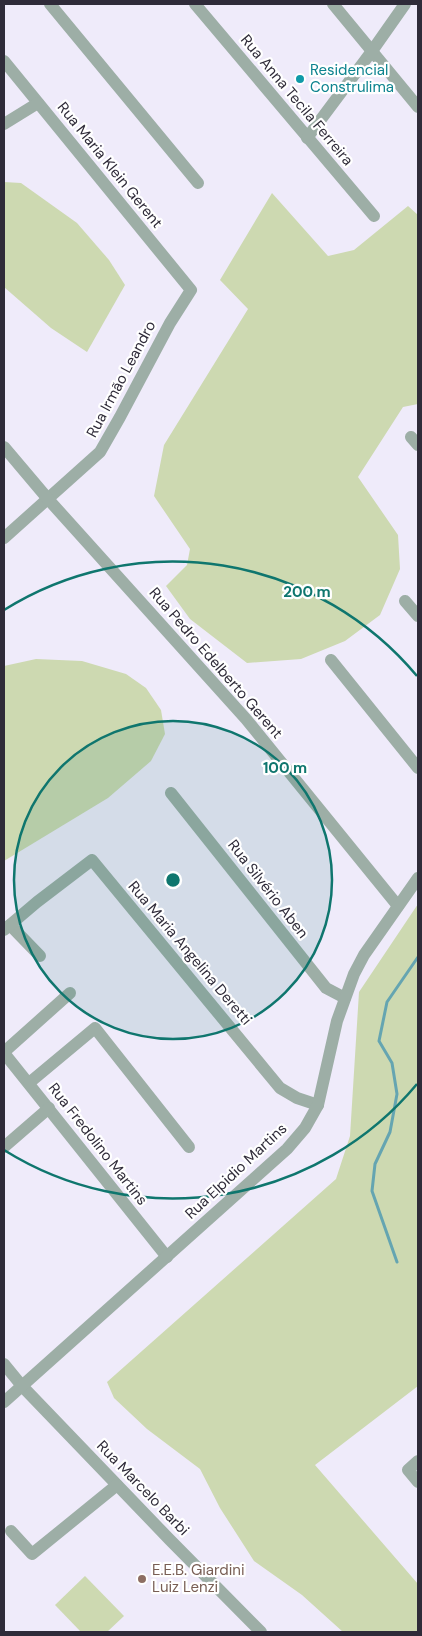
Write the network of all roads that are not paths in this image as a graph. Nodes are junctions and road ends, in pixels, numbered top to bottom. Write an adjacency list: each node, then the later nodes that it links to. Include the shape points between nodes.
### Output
1 (50, 4): 11 (street)
2 (195, 4): 10 (street, Rua Anna Tecila Ferreira)
3 (333, 4): 5 (street)
4 (404, 4): 5 (street)
5 (372, 51): 8 (street); 10 (street)
6 (4, 61): 7 (street, Rua Maria Klein Gerent)
7 (38, 103): 9 (street); 13 (street, Rua Maria Klein Gerent)
8 (418, 107)
9 (4, 124)
10 (307, 138): 12 (street, Rua Anna Tecila Ferreira)
11 (198, 182)
12 (374, 216)
13 (192, 290): 15 (street, Rua Irmão Leandro, via 170,323 100,452)
14 (4, 447): 15 (street, Rua Pedro Edelberto Gerent)
15 (48, 499): 16 (street, Rua Irmão Leandro); 23 (street, Rua Pedro Edelberto Gerent, via 246,719)
16 (4, 538)
17 (405, 601): 18 (street)
18 (418, 616)
19 (331, 660): 20 (street)
20 (418, 768)
21 (171, 793): 27 (street, Rua Silvério Aben, via 326,988)
22 (418, 878): 23 (street, Rua Elpidio Martins)
23 (398, 906): 27 (street, Rua Elpidio Martins, via 364,955)
24 (7, 927): 25 (street); 30 (street, Rua Maria Angelina Deretti, via 92,860 280,1088)
25 (40, 956)
26 (70, 993): 28 (street)
27 (344, 998): 30 (street, Rua Elpidio Martins)
28 (4, 1052): 29 (street, Rua Fredolino Martins)
29 (29, 1084): 31 (street, Rua Fredolino Martins); 33 (street, via 95,1028)
30 (318, 1105): 34 (street, Rua Elpidio Martins, via 305,1128 287,1149)
31 (49, 1108): 32 (street); 34 (street, Rua Fredolino Martins)
32 (4, 1147)
33 (189, 1147)
34 (167, 1257): 36 (street, Rua Elpidio Martins)
35 (4, 1364): 36 (street, Rua Marcelo Barbi)
36 (22, 1386): 37 (street, Rua Elpidio Martins); 40 (street, Rua Marcelo Barbi)
37 (4, 1402)
38 (418, 1461): 39 (street, via 408,1470)
39 (418, 1482)
40 (117, 1485): 41 (street, via 32,1554); 42 (street, Rua Marcelo Barbi)
41 (11, 1531)
42 (261, 1632)

